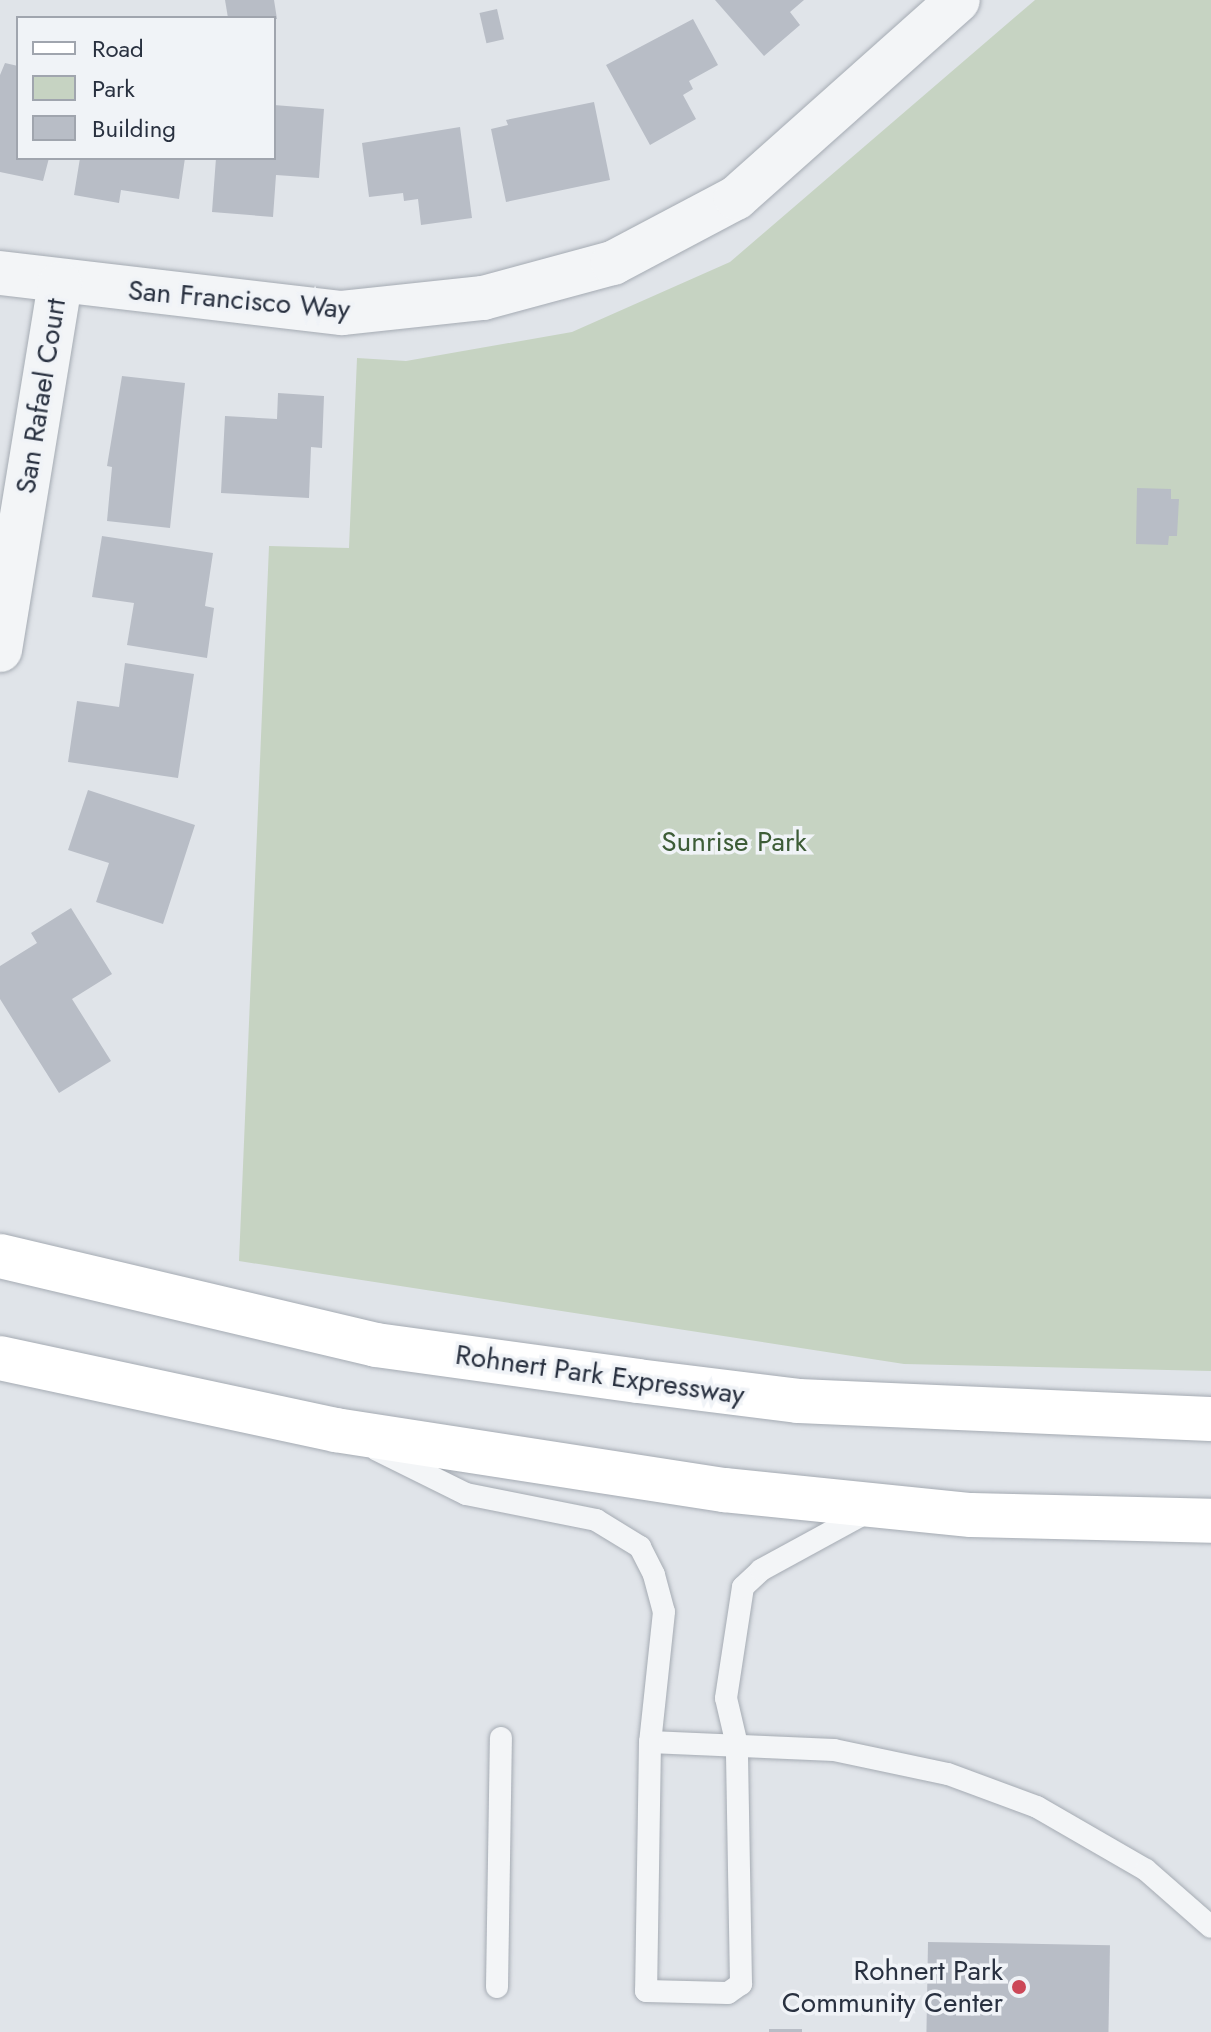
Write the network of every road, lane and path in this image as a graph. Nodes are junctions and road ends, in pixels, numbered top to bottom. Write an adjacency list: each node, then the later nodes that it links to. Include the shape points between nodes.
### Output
1 (958, 0): 3 (street, San Francisco Way, via 736,198 613,263 483,298 342,313)
2 (0, 273): 3 (street, San Francisco Way)
3 (60, 284): 4 (street, San Rafael Court)
4 (0, 650)
5 (0, 1256): 7 (main road, Rohnert Park Expressway, via 376,1345 638,1381 798,1401)
6 (0, 1358): 8 (main road)
7 (1211, 1419)
8 (336, 1430): 9 (main road, via 724,1490); 12 (lane, via 466,1494 596,1520 640,1547 664,1612)
9 (876, 1507): 10 (main road, via 971,1515); 13 (lane, via 761,1570 743,1587 726,1698)
10 (1211, 1521)
11 (501, 1738): 15 (lane)
12 (650, 1742): 13 (lane); 13 (lane, via 646,1991 728,1993 741,1984)
13 (737, 1745): 14 (lane, via 834,1750 948,1774 1037,1807 1146,1870)
14 (1211, 1927)
15 (497, 1987)

